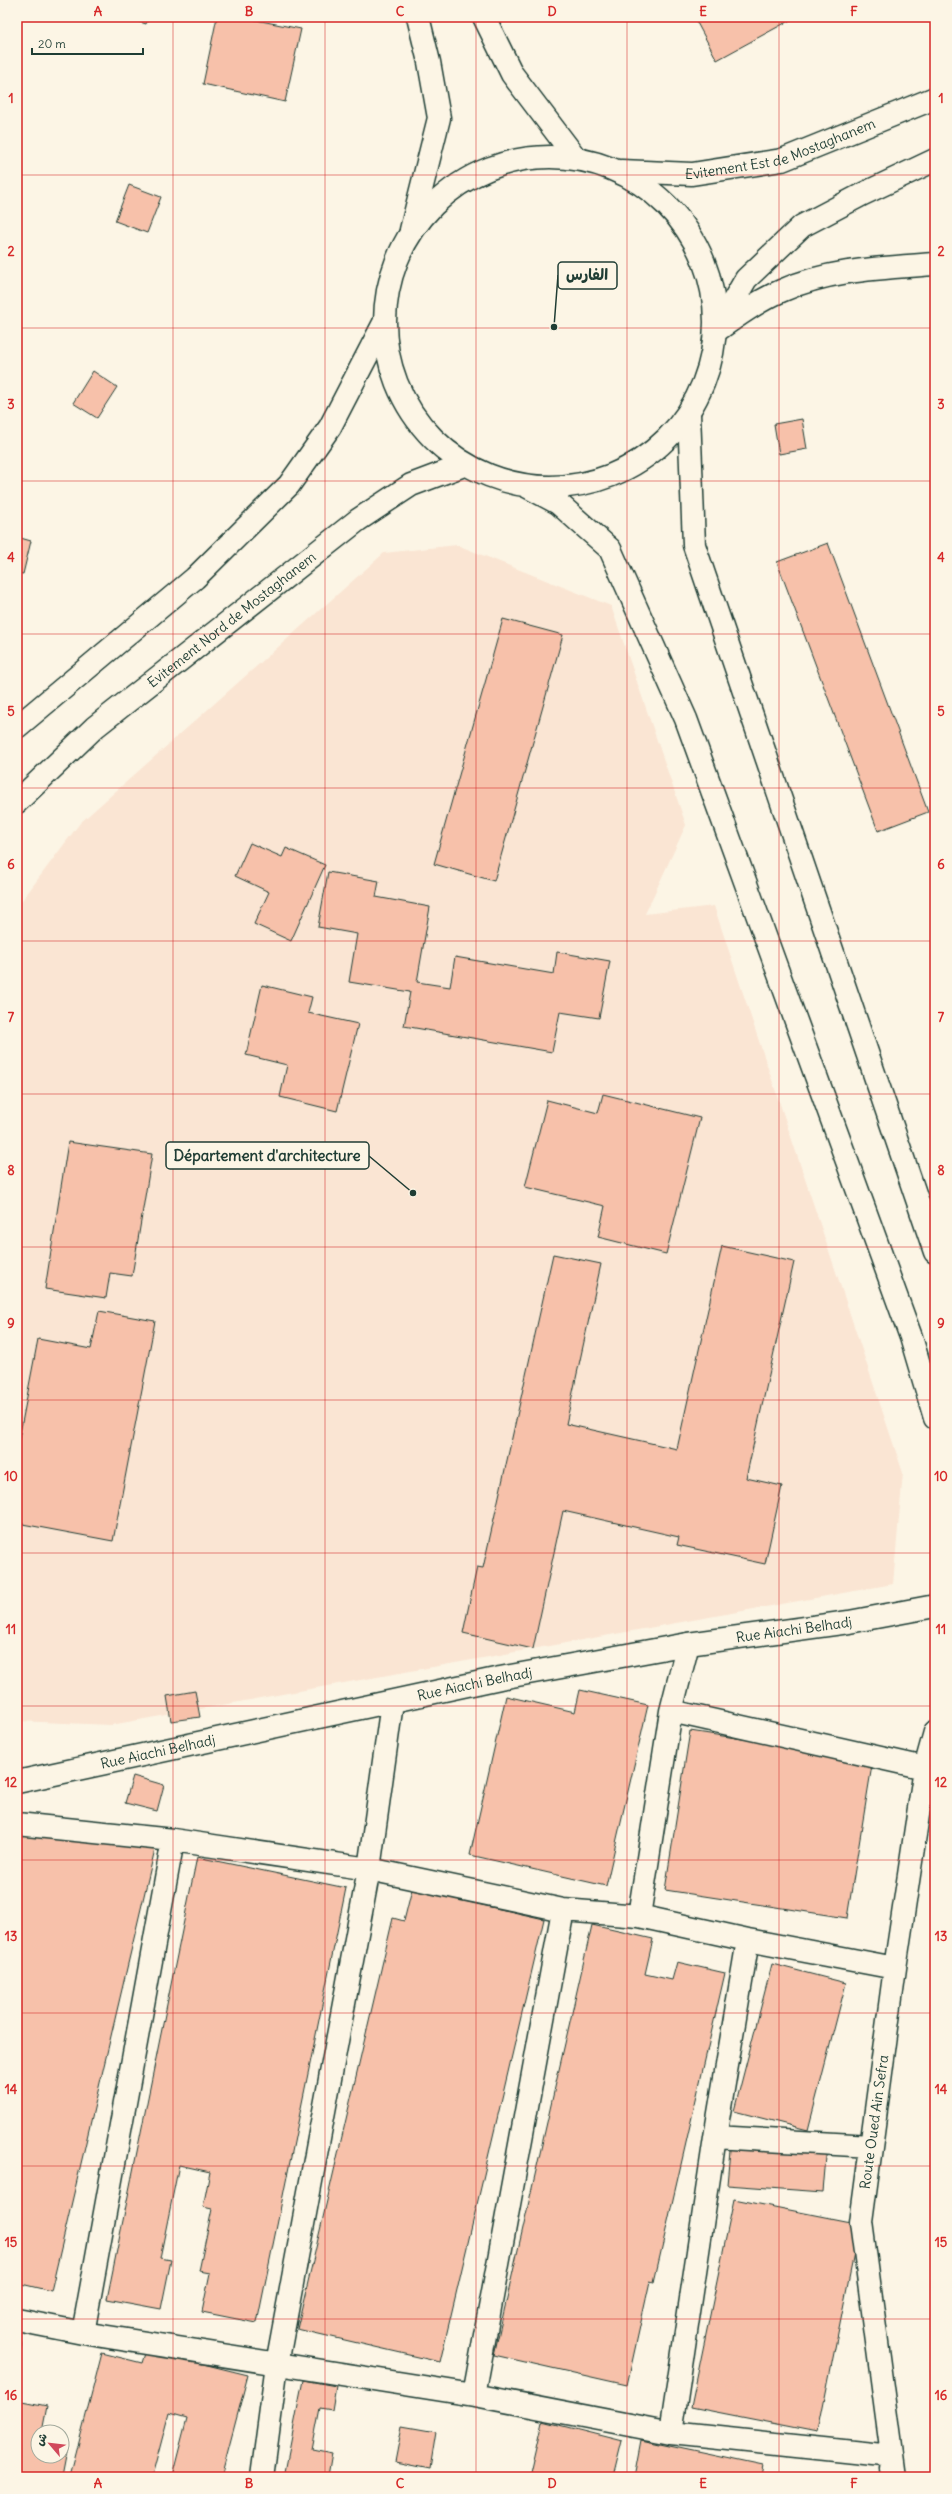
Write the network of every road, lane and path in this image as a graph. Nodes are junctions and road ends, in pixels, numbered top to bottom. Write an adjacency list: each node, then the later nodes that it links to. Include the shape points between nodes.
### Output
1 (418, 17): 7 (main road, via 439,118)
2 (484, 17): 4 (main road, via 512,74)
3 (935, 98): 6 (main road, Evitement Est de Mostaghanem, via 782,160 692,174)
4 (575, 157): 6 (main road); 7 (main road, via 528,157 483,170 443,195)
5 (935, 160): 10 (main road, via 802,226 746,279)
6 (621, 171): 10 (main road, via 662,199 693,236 711,282)
7 (411, 230): 9 (main road, via 391,275)
8 (935, 264): 10 (main road, via 855,270 817,278 781,291 747,309)
9 (384, 323): 12 (main road, via 394,379 422,428); 14 (main road, via 330,427 288,485 195,578)
10 (716, 331): 11 (main road, via 708,374)
11 (689, 413): 13 (main road, via 658,449 619,473 574,487); 16 (main road, via 694,545)
12 (464, 465): 13 (main road, via 495,480); 15 (main road, Evitement Nord de Mostaghanem, via 411,485 358,520 95,727)
13 (528, 487): 17 (main road, via 558,503 610,549 686,719 911,1337)
14 (17, 727)
15 (17, 802)
16 (935, 1252)
17 (935, 1418)
18 (935, 1606): 19 (main road, Rue Aiachi Belhadj, via 849,1622)
19 (688, 1644): 20 (main road, Rue Aiachi Belhadj, via 500,1678); 21 (main road)
20 (392, 1703): 24 (main road, Rue Aiachi Belhadj); 27 (main road)
21 (670, 1711): 23 (main road); 29 (main road)
22 (935, 1732): 23 (main road, Route Oued Ain Sefra)
23 (930, 1764): 31 (main road, Route Oued Ain Sefra)
24 (17, 1782)
25 (17, 1824): 26 (main road)
26 (173, 1840): 27 (main road); 35 (main road)
27 (370, 1869): 28 (main road); 36 (main road)
28 (563, 1910): 29 (main road); 37 (main road)
29 (639, 1916): 30 (main road)
30 (748, 1940): 31 (main road); 32 (main road)
31 (895, 1968): 33 (main road, Route Oued Ain Sefra)
32 (715, 2137): 33 (main road); 38 (main road)
33 (872, 2146): 39 (main road, Route Oued Ain Sefra, via 861,2222)
34 (17, 2320): 35 (main road)
35 (83, 2333): 36 (main road)
36 (277, 2364): 37 (main road); 40 (main road)
37 (474, 2395): 38 (main road)
38 (671, 2434): 39 (main road)
39 (892, 2456): 41 (main road); 42 (main road, Route Oued Ain Sefra)
40 (262, 2477)
41 (888, 2477)
42 (895, 2477)

